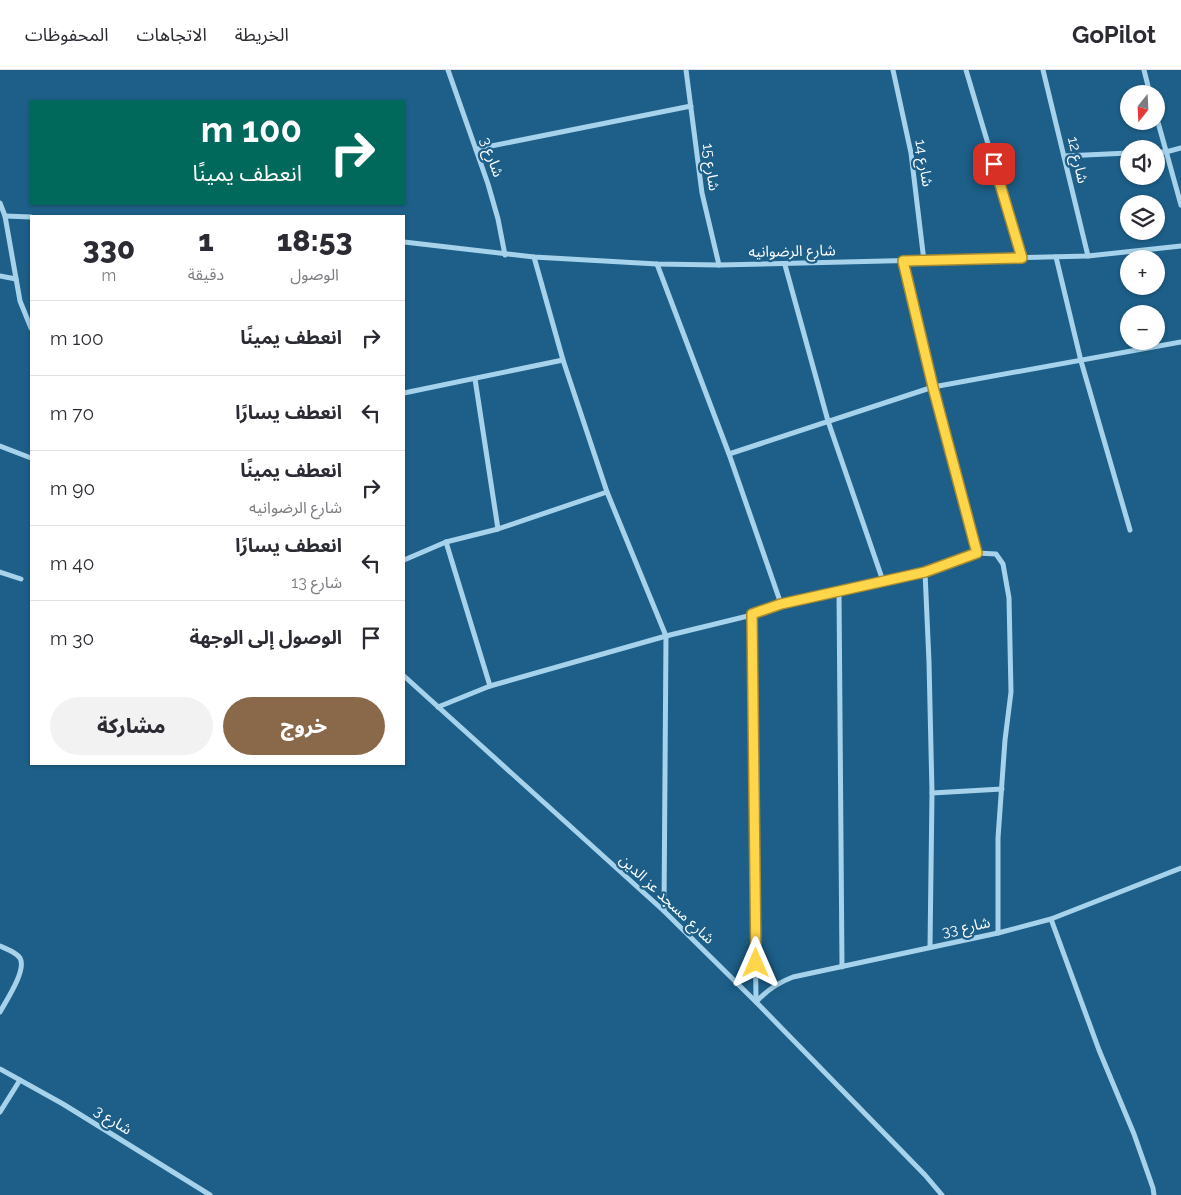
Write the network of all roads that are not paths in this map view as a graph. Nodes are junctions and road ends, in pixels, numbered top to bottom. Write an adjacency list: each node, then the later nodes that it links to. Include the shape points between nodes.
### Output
1 (448, 70): 11 (street, شارع 3)
2 (686, 70): 8 (street, شارع 15)
3 (893, 70): 26 (street, شارع 14, via 911,152)
4 (966, 70): 25 (street)
5 (1043, 70): 14 (street, شارع 12)
6 (1144, 70): 7 (street)
7 (1148, 85)
8 (690, 106): 11 (street); 30 (street, شارع 15, via 702,193)
9 (1160, 130): 12 (street)
10 (1181, 148): 12 (street)
11 (476, 150): 21 (street, شارع 3, via 498,219)
12 (1166, 152): 16 (street)
13 (1120, 153): 14 (street)
14 (1064, 156): 22 (street, شارع 12)
15 (0, 203): 17 (street)
16 (1181, 205)
17 (5, 216): 18 (street); 32 (street)
18 (30, 217)
19 (405, 242): 21 (street, شارع الرضوانيه)
20 (1181, 246): 22 (street, شارع الرضوانيه)
21 (505, 255): 23 (street, شارع الرضوانيه)
22 (1088, 256): 24 (street, شارع الرضوانيه)
23 (534, 257): 28 (street, شارع الرضوانيه); 35 (street)
24 (1056, 257): 25 (street, شارع الرضوانيه); 36 (street)
25 (1022, 258): 26 (street, شارع الرضوانيه)
26 (924, 260): 27 (street, شارع الرضوانيه)
27 (903, 261): 29 (street, شارع الرضوانيه); 38 (street)
28 (657, 264): 30 (street, شارع الرضوانيه); 42 (street)
29 (785, 264): 30 (street, شارع الرضوانيه); 40 (street)
30 (719, 265)
31 (0, 276): 32 (street)
32 (16, 279): 33 (street, via 20,301)
33 (30, 326)
34 (1181, 342): 36 (street)
35 (562, 360): 37 (street); 44 (street)
36 (1081, 360): 38 (street); 46 (street)
37 (475, 379): 39 (street); 45 (street)
38 (933, 387): 40 (street); 48 (street)
39 (405, 393)
40 (828, 421): 42 (street); 53 (street)
41 (0, 446): 43 (street)
42 (729, 454): 55 (street)
43 (30, 458)
44 (608, 492): 45 (street); 57 (street)
45 (498, 530): 47 (street)
46 (1130, 530)
47 (446, 542): 49 (street); 59 (street)
48 (977, 553): 51 (street); 61 (street, via 999,556 1009,598 1011,692)
49 (405, 560)
50 (0, 572): 52 (street)
51 (925, 572): 53 (street); 62 (street)
52 (21, 579)
53 (883, 581): 54 (street)
54 (839, 592): 55 (street); 69 (street)
55 (781, 604): 56 (street)
56 (752, 614): 57 (street); 70 (street)
57 (666, 636): 59 (street); 64 (street)
58 (405, 677): 60 (street, شارع مسجد عز الدين)
59 (490, 686): 60 (street)
60 (438, 707): 64 (street, شارع مسجد عز الدين)
61 (1002, 789): 62 (street); 66 (street, via 998,838)
62 (932, 793): 68 (street)
63 (1181, 868): 65 (street, شارع 33)
64 (664, 911): 70 (street, شارع مسجد عز الدين)
65 (1051, 920): 66 (street, شارع 33); 77 (street, via 1134,1134)
66 (998, 933): 68 (street, شارع 33)
67 (0, 946): 71 (street, via 19,957 23,964)
68 (930, 948): 69 (street, شارع 33)
69 (842, 967): 70 (street, شارع 33, via 779,982)
70 (756, 1002): 76 (street, شارع مسجد عز الدين)
71 (0, 1012)
72 (0, 1069): 73 (street, شارع 3)
73 (20, 1080): 74 (street); 75 (street, شارع 3)
74 (0, 1112)
75 (210, 1195)
76 (942, 1195)
77 (1154, 1195)

